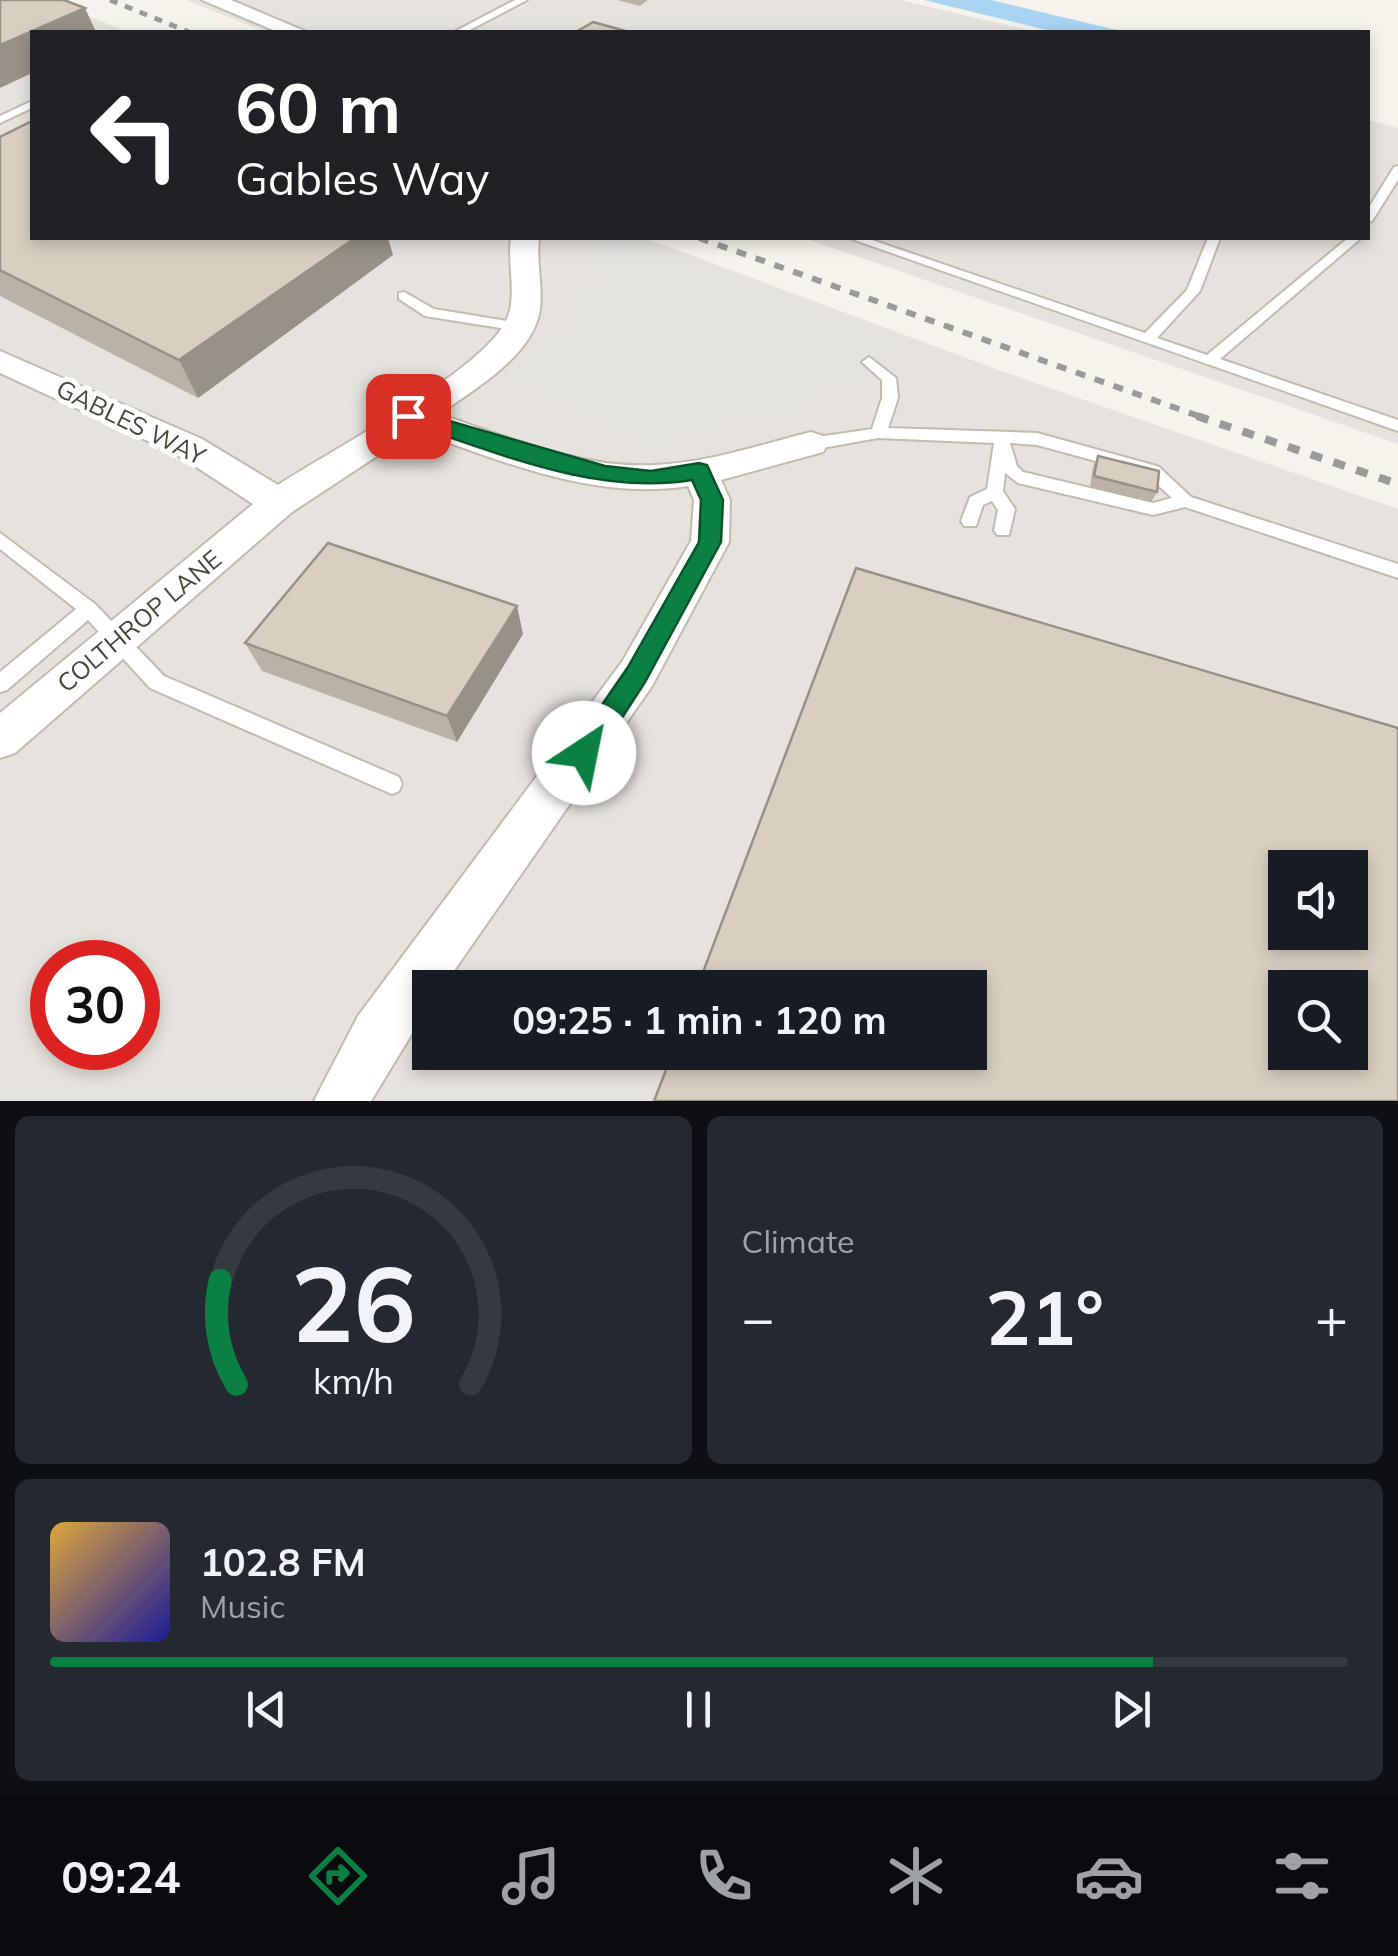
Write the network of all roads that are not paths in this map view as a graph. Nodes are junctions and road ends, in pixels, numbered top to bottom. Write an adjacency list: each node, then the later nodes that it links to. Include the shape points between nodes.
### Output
1 (212, 0): 3 (street)
2 (522, 0): 4 (lane)
3 (291, 30)
4 (463, 30)
5 (30, 105): 6 (lane)
6 (0, 120)
7 (1398, 170): 8 (lane)
8 (1370, 215)
9 (525, 240): 14 (street, via 527,298)
10 (862, 240): 15 (lane)
11 (1213, 240): 15 (lane, via 1193,291)
12 (1353, 240): 18 (lane)
13 (404, 296): 14 (lane, via 430,313)
14 (519, 327): 19 (street, via 489,361)
15 (1147, 340): 18 (lane)
16 (0, 360): 27 (street, GABLES WAY, via 190,447)
17 (869, 362): 21 (lane, via 889,378)
18 (1210, 362): 20 (lane)
19 (408, 416): 24 (street, via 605,474 651,479); 27 (street)
20 (1398, 426)
21 (878, 433): 22 (lane); 23 (lane)
22 (1001, 440): 25 (lane); 26 (lane, via 1037,440 1153,471); 26 (lane, via 1018,476 1153,509)
23 (811, 444): 24 (street)
24 (699, 471): 37 (street, via 712,500 710,542 636,674 377,1035)
25 (994, 492): 28 (lane, via 976,500); 29 (lane, via 1007,509)
26 (1186, 501): 31 (lane)
27 (279, 503): 33 (street, COLTHROP LANE)
28 (970, 521)
29 (1003, 530)
30 (0, 540): 32 (lane)
31 (1398, 571)
32 (89, 609): 33 (lane); 34 (lane)
33 (117, 639): 35 (street, COLTHROP LANE); 36 (lane, via 157,682)
34 (0, 684)
35 (0, 739)
36 (392, 784)
37 (341, 1101)

